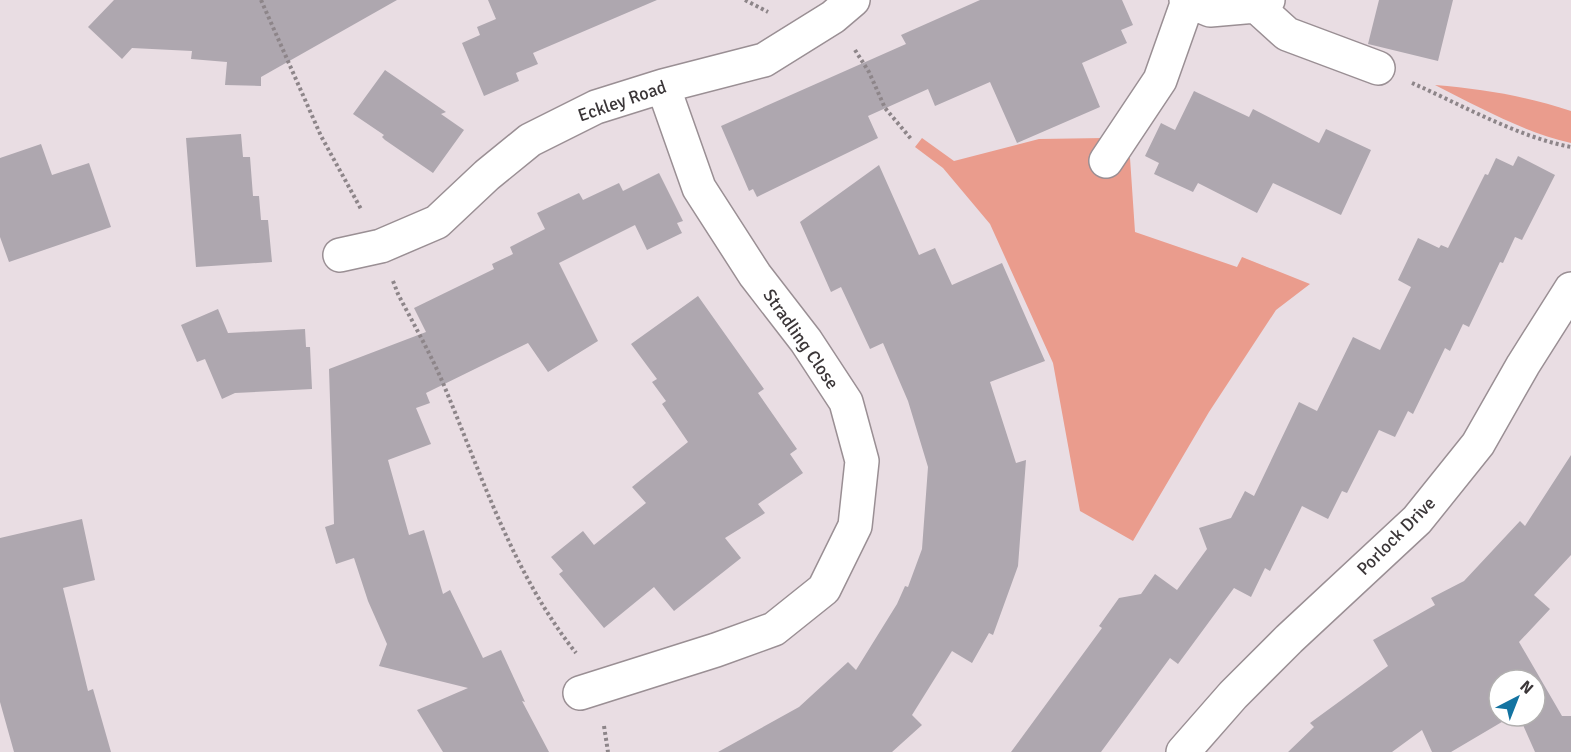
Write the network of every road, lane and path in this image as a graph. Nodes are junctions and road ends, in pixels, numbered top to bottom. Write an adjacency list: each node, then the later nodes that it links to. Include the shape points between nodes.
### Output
1 (261, 0): 10 (path, via 321,136)
2 (1187, 0): 3 (street, via 1210,10); 9 (street, via 1160,80)
3 (1262, 3): 5 (street, via 1287,34)
4 (843, 8): 6 (street, Eckley Road, via 764,60); 7 (path, via 885,108)
5 (1378, 68): 8 (path, via 1516,131)
6 (663, 86): 10 (street, Eckley Road, via 596,107 530,140 437,222); 13 (street, Stradling Close, via 699,188 755,275 806,341 846,402 862,461 855,526 824,589 774,629)
7 (912, 140)
8 (1571, 147)
9 (1106, 161)
10 (381, 246): 11 (street, Eckley Road); 13 (path, via 398,294 444,385 496,514 534,592 569,643)
11 (340, 255)
12 (1571, 289): 15 (street, Porlock Drive, via 1478,444 1417,520 1289,639)
13 (591, 689): 14 (path, via 603,717)
14 (608, 752)
15 (1183, 752)

